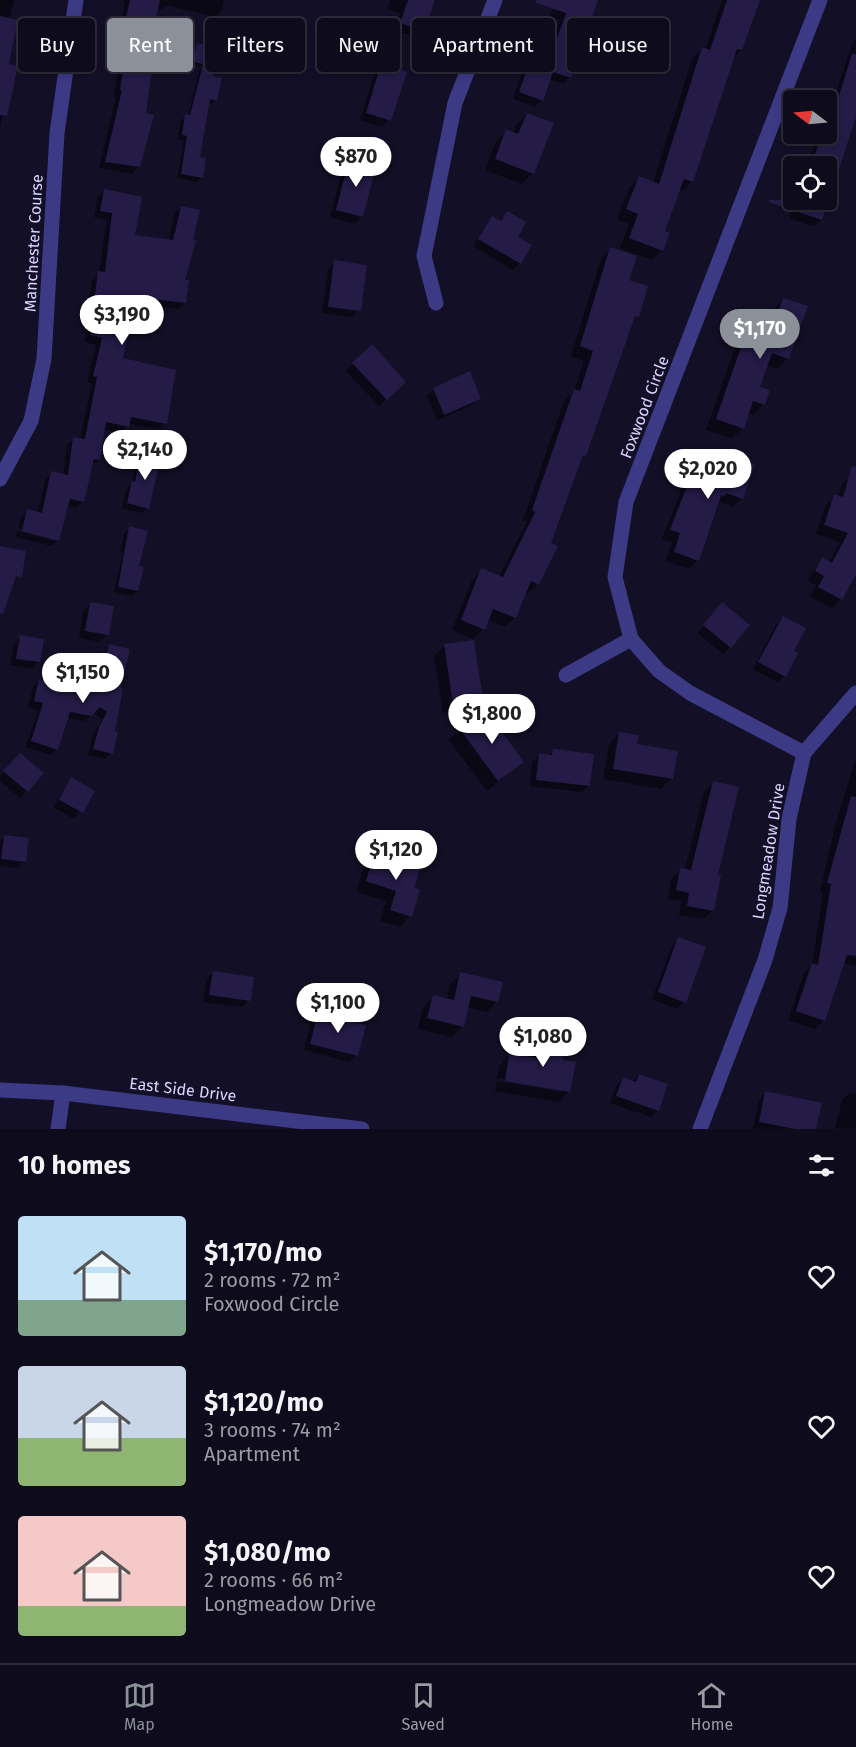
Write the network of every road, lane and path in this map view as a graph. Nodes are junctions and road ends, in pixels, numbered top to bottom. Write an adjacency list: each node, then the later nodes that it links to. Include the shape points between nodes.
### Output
1 (76, 0): 5 (street, Manchester Course, via 57,133 44,359 31,421)
2 (495, 0): 4 (street, via 454,103 424,256)
3 (820, 0): 6 (street, Foxwood Circle, via 626,502 615,577)
4 (436, 303)
5 (0, 479)
6 (631, 639): 7 (street); 9 (street, Foxwood Circle, via 659,670 690,693)
7 (566, 675)
8 (856, 693): 9 (street, Longmeadow Drive)
9 (804, 753): 14 (street, Longmeadow Drive, via 789,819 780,908 765,960)
10 (0, 1090): 11 (street, East Side Drive)
11 (63, 1093): 12 (street); 13 (street, East Side Drive)
12 (58, 1129)
13 (362, 1129)
14 (700, 1129)

